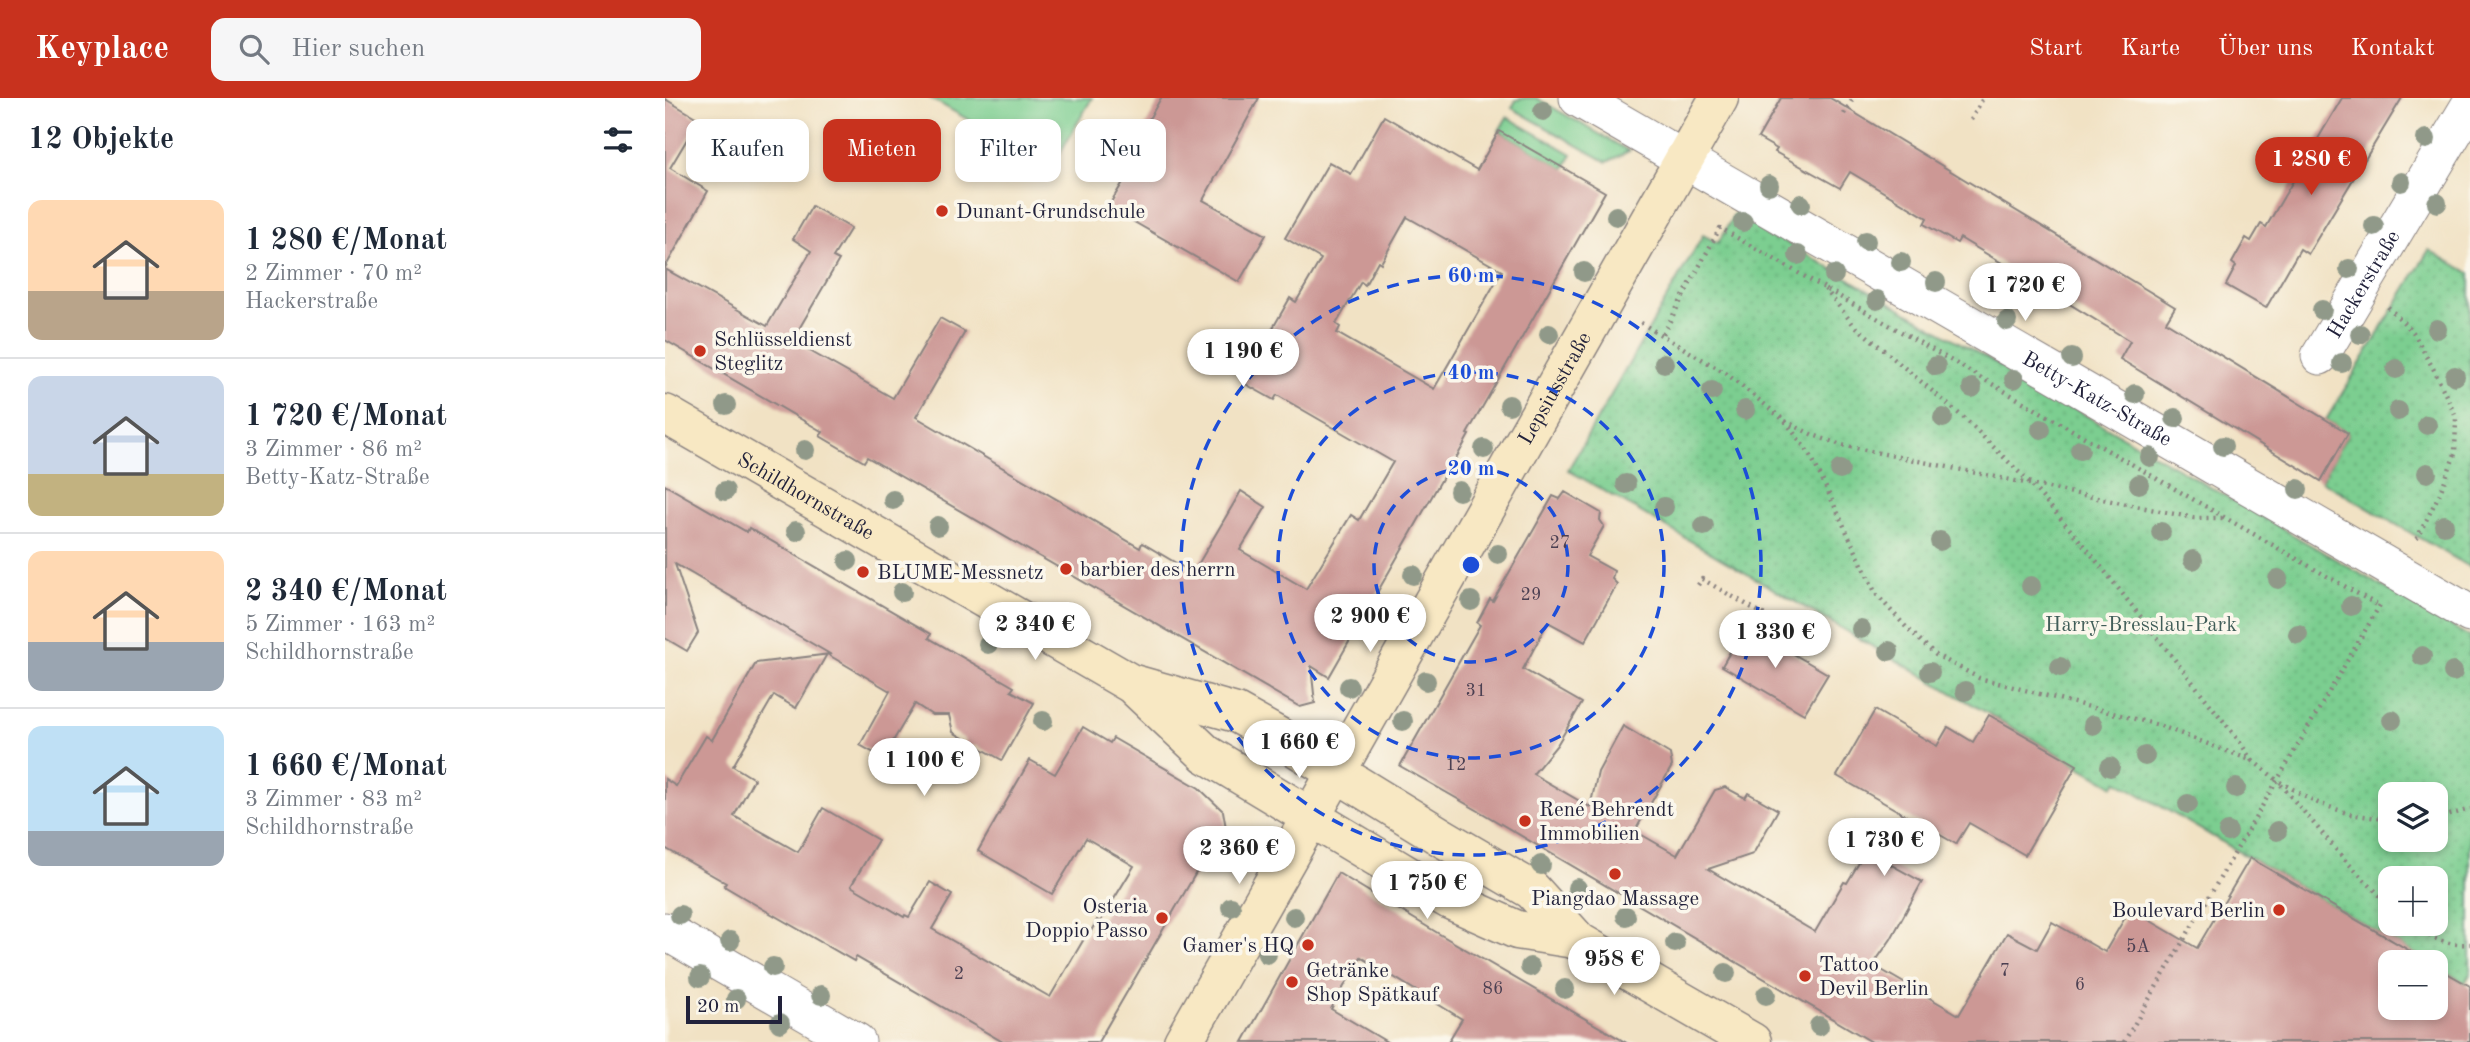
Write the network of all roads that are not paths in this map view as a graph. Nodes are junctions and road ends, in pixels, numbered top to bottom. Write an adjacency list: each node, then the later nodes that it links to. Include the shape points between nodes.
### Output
1 (1579, 98): 4 (street, Betty-Katz-Straße)
2 (1719, 98): 4 (main road, Lepsiusstraße)
3 (2470, 105): 5 (street, Hackerstraße)
4 (1685, 158): 7 (street, Betty-Katz-Straße); 9 (main road, Lepsiusstraße)
5 (2321, 356)
6 (665, 414): 8 (main road, Schildhornstraße)
7 (2470, 614)
8 (1130, 682): 9 (main road, Schildhornstraße, via 1235,713); 10 (main road, Schildhornstraße, via 1206,754)
9 (1338, 773): 10 (main road, Lepsiusstraße); 12 (main road, Schildhornstraße, via 1532,890)
10 (1311, 818): 12 (main road, Schildhornstraße, via 1450,900 1517,930); 14 (main road, Lepsiusstraße)
11 (665, 931): 13 (street)
12 (1574, 939): 15 (main road, Schildhornstraße)
13 (857, 1042)
14 (1183, 1042)
15 (1752, 1042)

